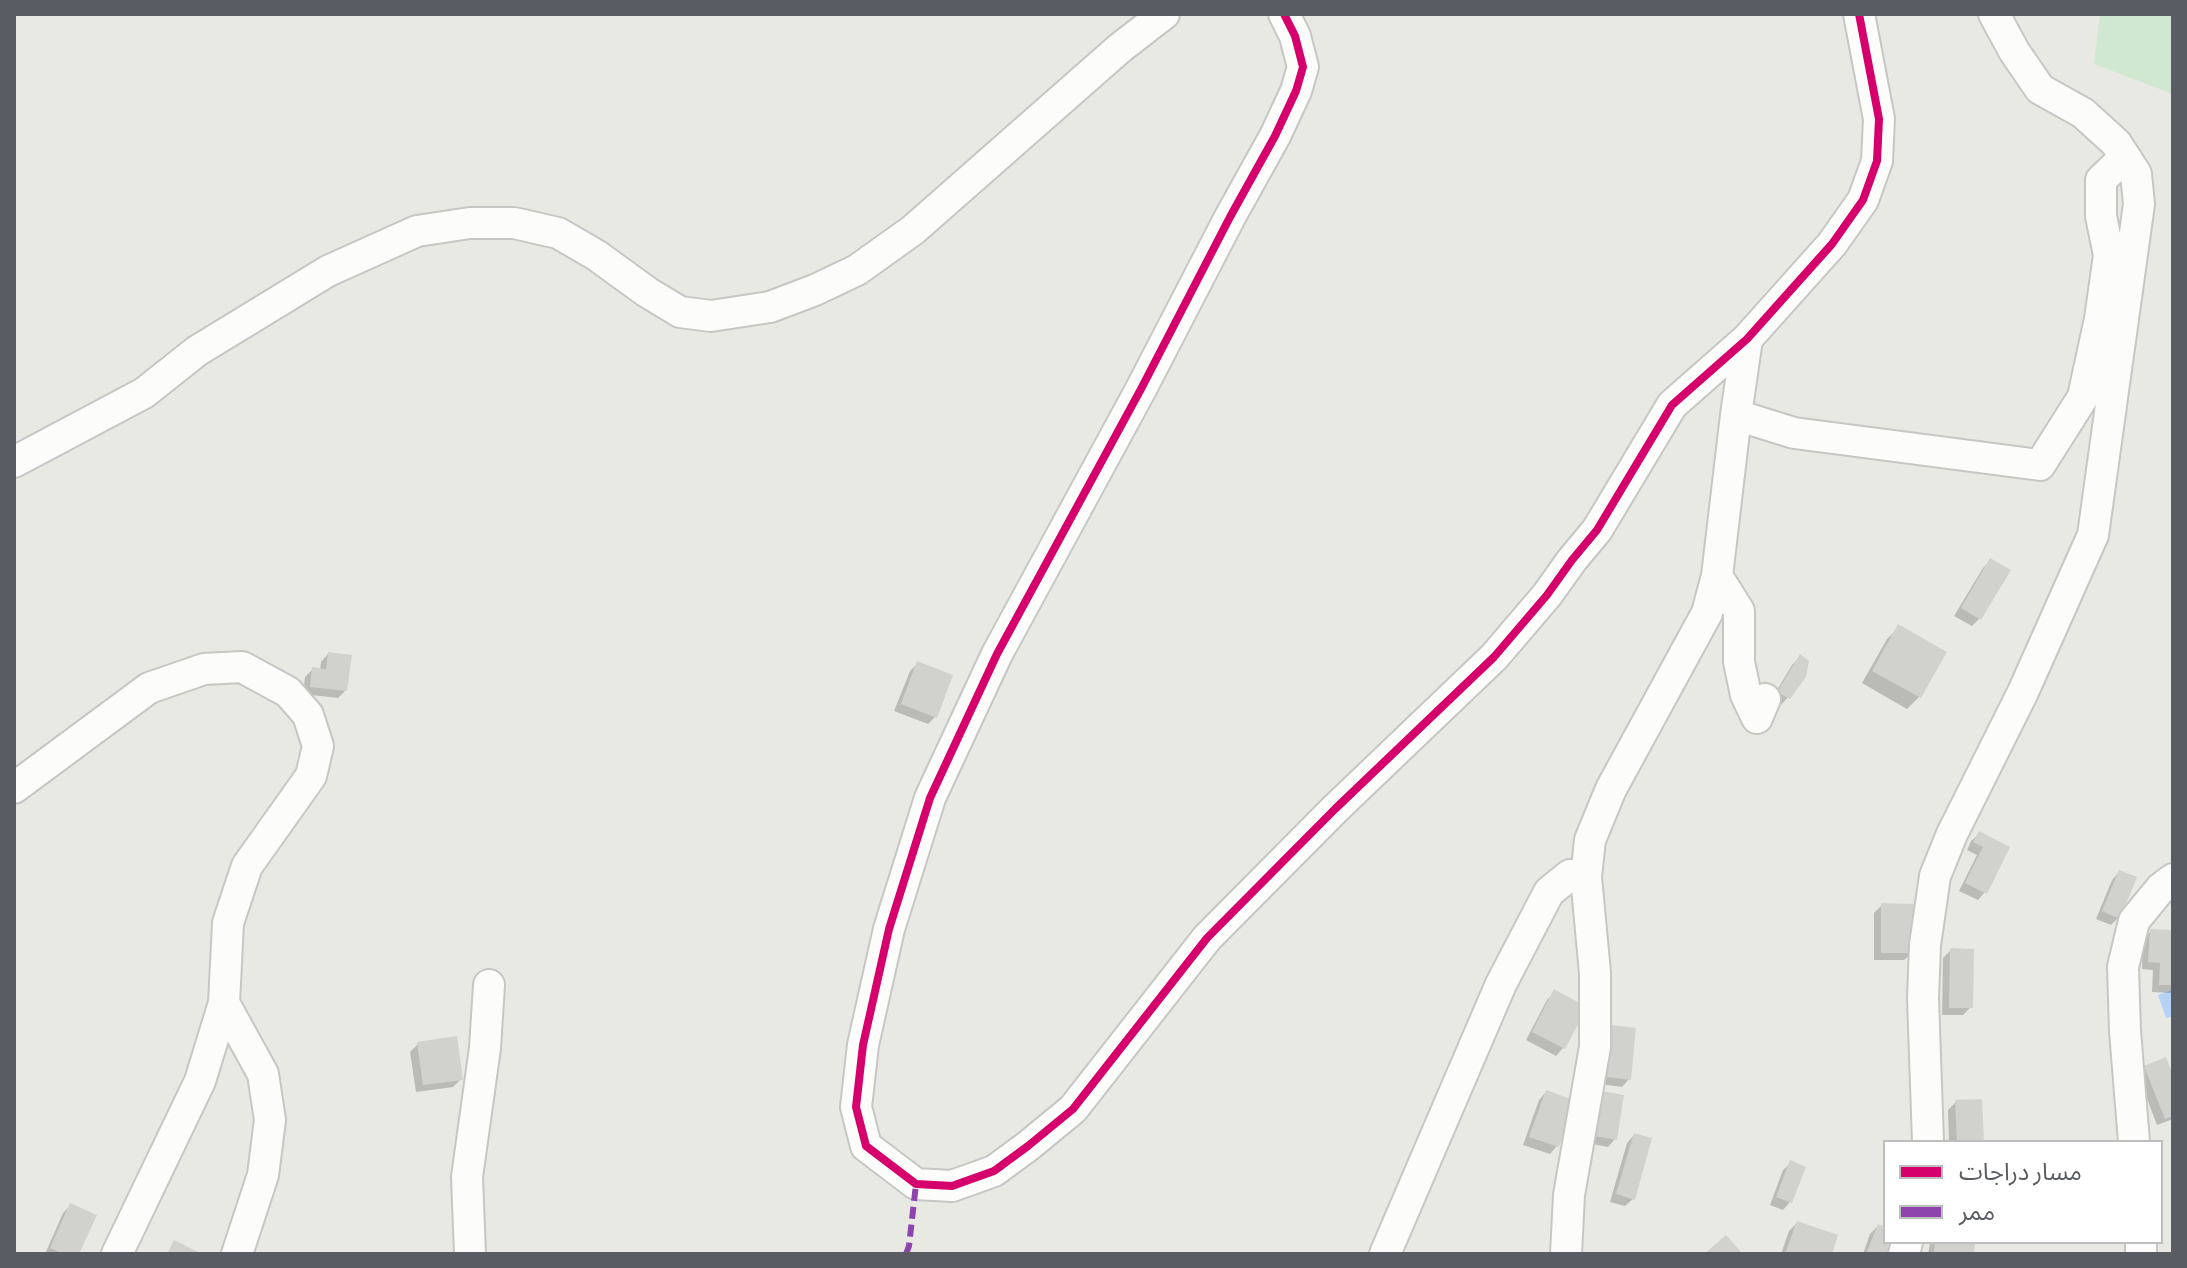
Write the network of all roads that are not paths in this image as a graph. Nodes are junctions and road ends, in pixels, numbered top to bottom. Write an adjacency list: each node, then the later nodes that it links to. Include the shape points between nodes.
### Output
1 (1164, 14): 8 (street, via 913,230 857,270 815,290 741,312 680,312 558,233 514,223 417,231 328,271 197,351 144,393)
2 (1284, 14): 6 (street, via 1303,67 1296,91 997,654 930,798 889,929 863,1045 856,1107 866,1146 916,1184 952,1186 994,1171 1073,1109 1207,938 1494,657 1597,530 1672,405)
3 (1859, 14): 6 (street, via 1879,119 1877,161 1863,200 1832,244)
4 (1994, 14): 5 (street, via 2040,89 2083,113)
5 (2125, 157): 7 (street, via 2101,180 2109,255 2083,397 2040,465 1794,433); 16 (street, via 2136,174 2139,204 2093,535 1935,876 1923,998)
6 (1747, 339): 7 (street)
7 (1736, 415): 9 (street)
8 (14, 462)
9 (1717, 576): 10 (street, via 1739,611 1739,662 1757,718); 12 (street, via 1707,613 1611,789 1590,840)
10 (1765, 699)
11 (14, 788): 15 (street, via 149,688 204,669 242,667 288,692 308,715 318,746 311,776 247,866 228,923)
12 (1586, 877): 21 (street, via 1570,875 1549,892 1501,984); 22 (street, via 1595,1047 1569,1195)
13 (2173, 879): 17 (street, via 2134,921 2123,967)
14 (489, 985): 20 (street, via 467,1177)
15 (224, 1003): 18 (street, via 200,1081); 19 (street, via 263,1074 270,1120 263,1175)
16 (1928, 1140)
17 (2134, 1140)
18 (117, 1254)
19 (237, 1254)
20 (470, 1254)
21 (1385, 1254)
22 (1566, 1254)

